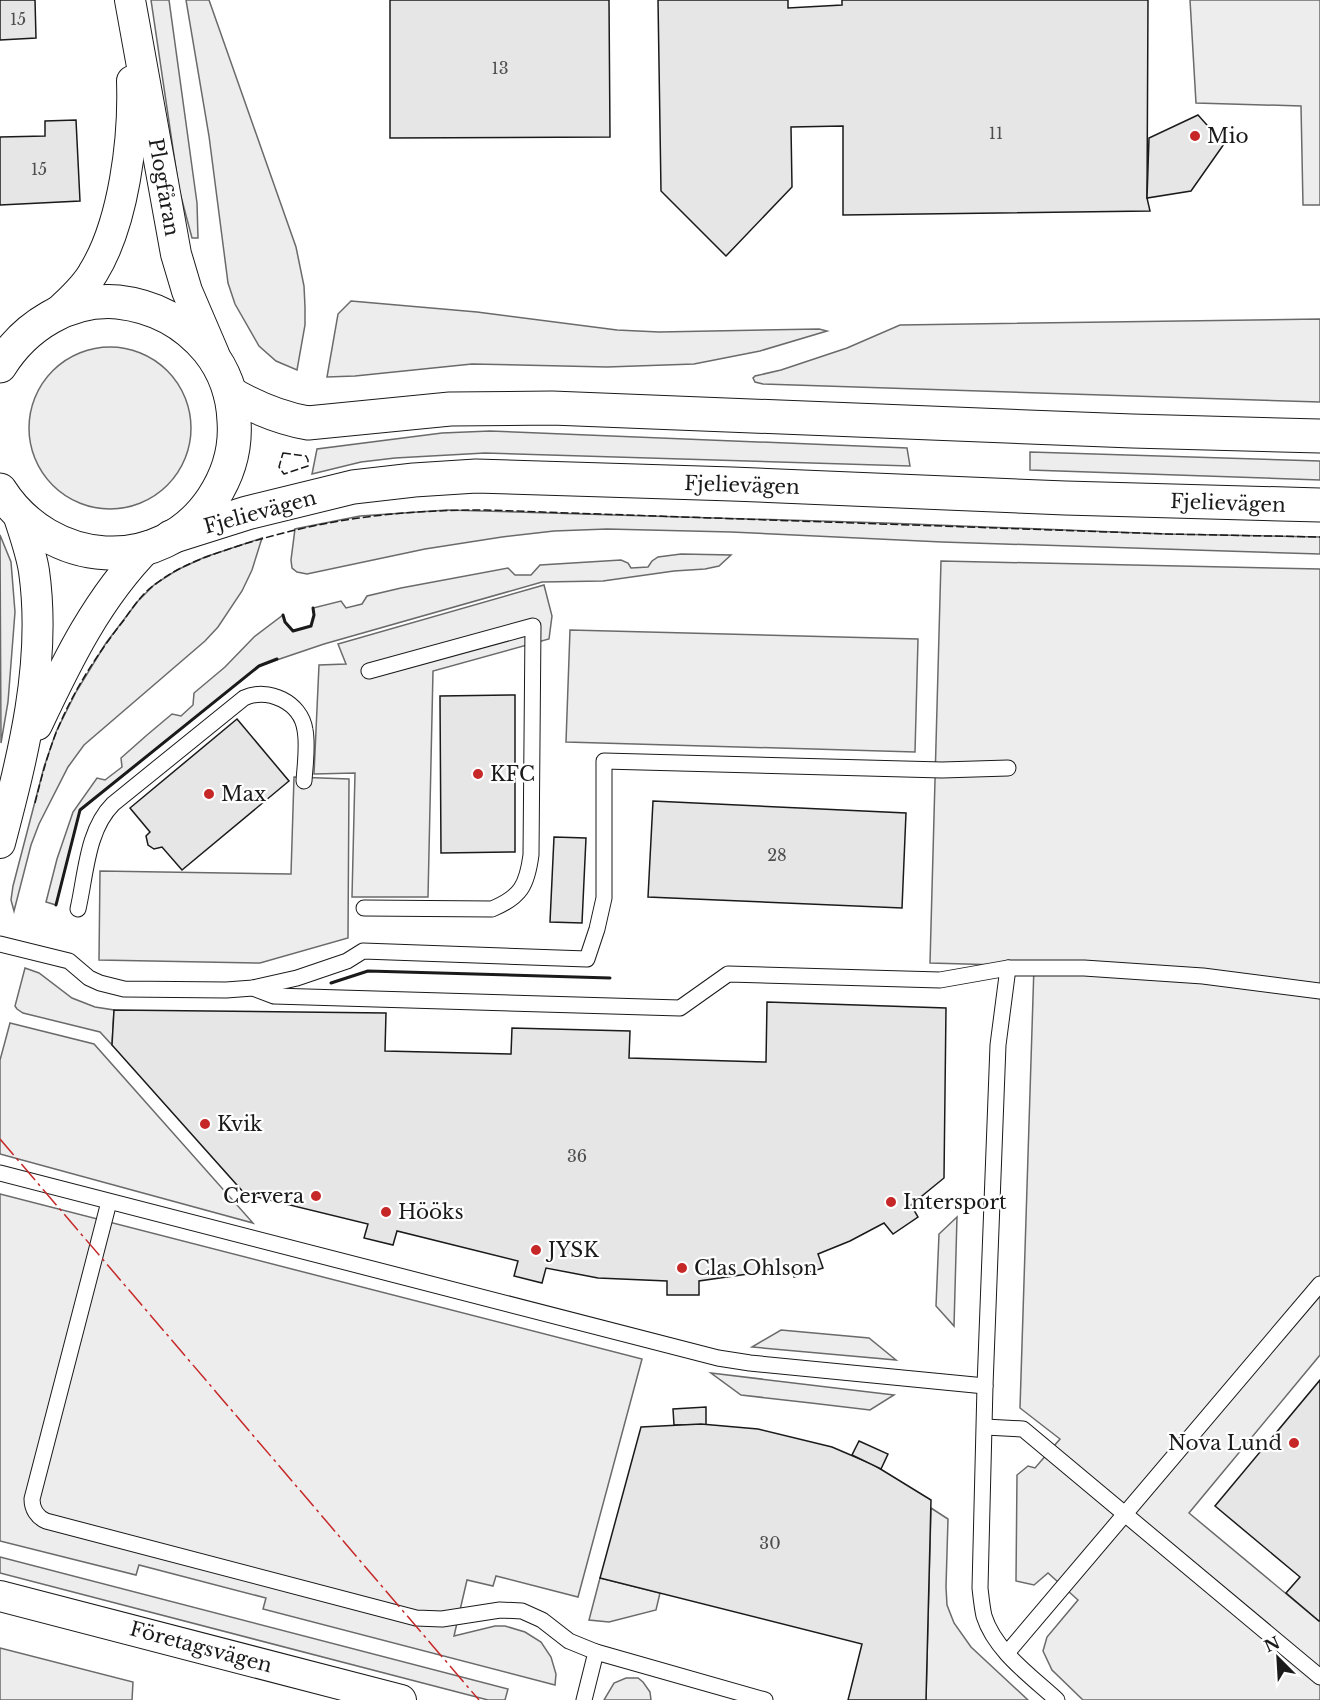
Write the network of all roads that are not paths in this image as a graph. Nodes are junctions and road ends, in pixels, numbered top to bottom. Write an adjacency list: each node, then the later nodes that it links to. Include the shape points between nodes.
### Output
1 (130, 0): 2 (street, Plogfåran, via 133,101 127,164 117,212 93,273 78,293); 5 (street, Plogfåran, via 176,254 187,291)
2 (47, 319): 3 (main road, Fjelievägen); 4 (main road, Fjelievägen, via 16,343); 5 (main road, Fjelievägen, via 84,304 142,306 182,325 203,344)
3 (0, 338)
4 (0, 366)
5 (225, 381): 6 (main road, Fjelievägen, via 263,410 308,423 450,409 552,408); 9 (main road, Fjelievägen, via 234,409 234,443 226,475 209,504 185,527)
6 (1320, 436)
7 (9, 502): 9 (main road, Fjelievägen, via 29,524 53,540 85,551 120,553); 11 (street, via 34,569 37,598 34,679)
8 (1320, 505): 9 (main road, Fjelievägen, via 476,477 353,488 247,513)
9 (160, 542): 11 (street, via 114,585 92,618)
10 (369, 671): 15 (lane, via 534,626 531,855 523,887 506,903 492,909)
11 (23, 755): 14 (street)
12 (1008, 768): 19 (lane, via 942,770 604,761 604,898 587,959 363,951 347,961 297,978)
13 (304, 781): 16 (lane, via 306,730 302,718 274,696 261,693 244,698 102,816 94,832)
14 (0, 843)
15 (364, 908)
16 (78, 909)
17 (0, 944): 19 (lane, via 69,961 89,978 112,987)
18 (1008, 968): 19 (lane, via 940,980 728,974 680,1008 274,996); 20 (lane, via 1084,968 1203,976); 24 (lane, via 998,1045)
19 (253, 988)
20 (1320, 991)
21 (0, 1173): 22 (lane)
22 (109, 1202): 24 (lane, via 718,1358); 28 (lane, via 32,1498 33,1509 40,1517 416,1618 522,1611 542,1620 569,1641)
23 (1320, 1284): 26 (lane)
24 (985, 1386): 25 (lane)
25 (985, 1427): 26 (lane, via 1023,1430); 29 (lane, via 980,1588 984,1616)
26 (1125, 1514): 29 (lane); 30 (lane)
27 (0, 1596): 31 (street, Företagsvägen)
28 (597, 1652): 32 (lane); 33 (lane)
29 (1007, 1653): 34 (lane)
30 (1320, 1677)
31 (401, 1700)
32 (584, 1700)
33 (765, 1700)
34 (1057, 1700)

